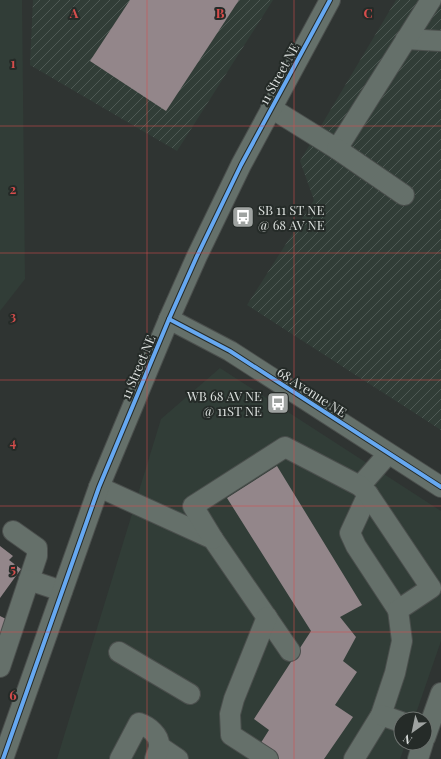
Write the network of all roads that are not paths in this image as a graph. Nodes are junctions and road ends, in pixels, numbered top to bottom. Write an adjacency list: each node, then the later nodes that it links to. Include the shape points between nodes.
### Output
1 (330, 0): 5 (street, 11 Street NE)
2 (431, 0): 3 (street)
3 (406, 39): 4 (street); 6 (street)
4 (441, 40)
5 (271, 108): 6 (street); 8 (street, 11 Street NE, via 197,256)
6 (337, 149): 7 (street)
7 (404, 195)
8 (169, 319): 9 (street, 68 Avenue NE, via 230,351); 10 (street, 11 Street NE)
9 (388, 454): 11 (street, 68 Avenue NE); 12 (street)
10 (99, 487): 14 (street); 16 (street, 11 Street NE)
11 (441, 487)
12 (364, 490): 14 (street, via 285,447 193,506); 17 (street, via 350,533); 17 (street, via 430,588)
13 (12, 531): 15 (street, via 37,548)
14 (213, 539): 18 (street)
15 (29, 580): 16 (street); 21 (street)
16 (62, 591): 27 (street, 11 Street NE)
17 (398, 610): 25 (street, via 402,641)
18 (266, 617): 19 (street); 31 (street, via 230,714 231,735)
19 (290, 651)
20 (118, 652): 23 (street)
21 (0, 666)
22 (441, 693): 24 (street)
23 (190, 694)
24 (433, 714)
25 (381, 715): 26 (street); 32 (street)
26 (393, 719)
27 (4, 746)
28 (157, 753): 29 (street, via 157,737 147,726 139,723); 30 (street)
29 (120, 759)
30 (178, 759)
31 (268, 759)
32 (354, 759)

